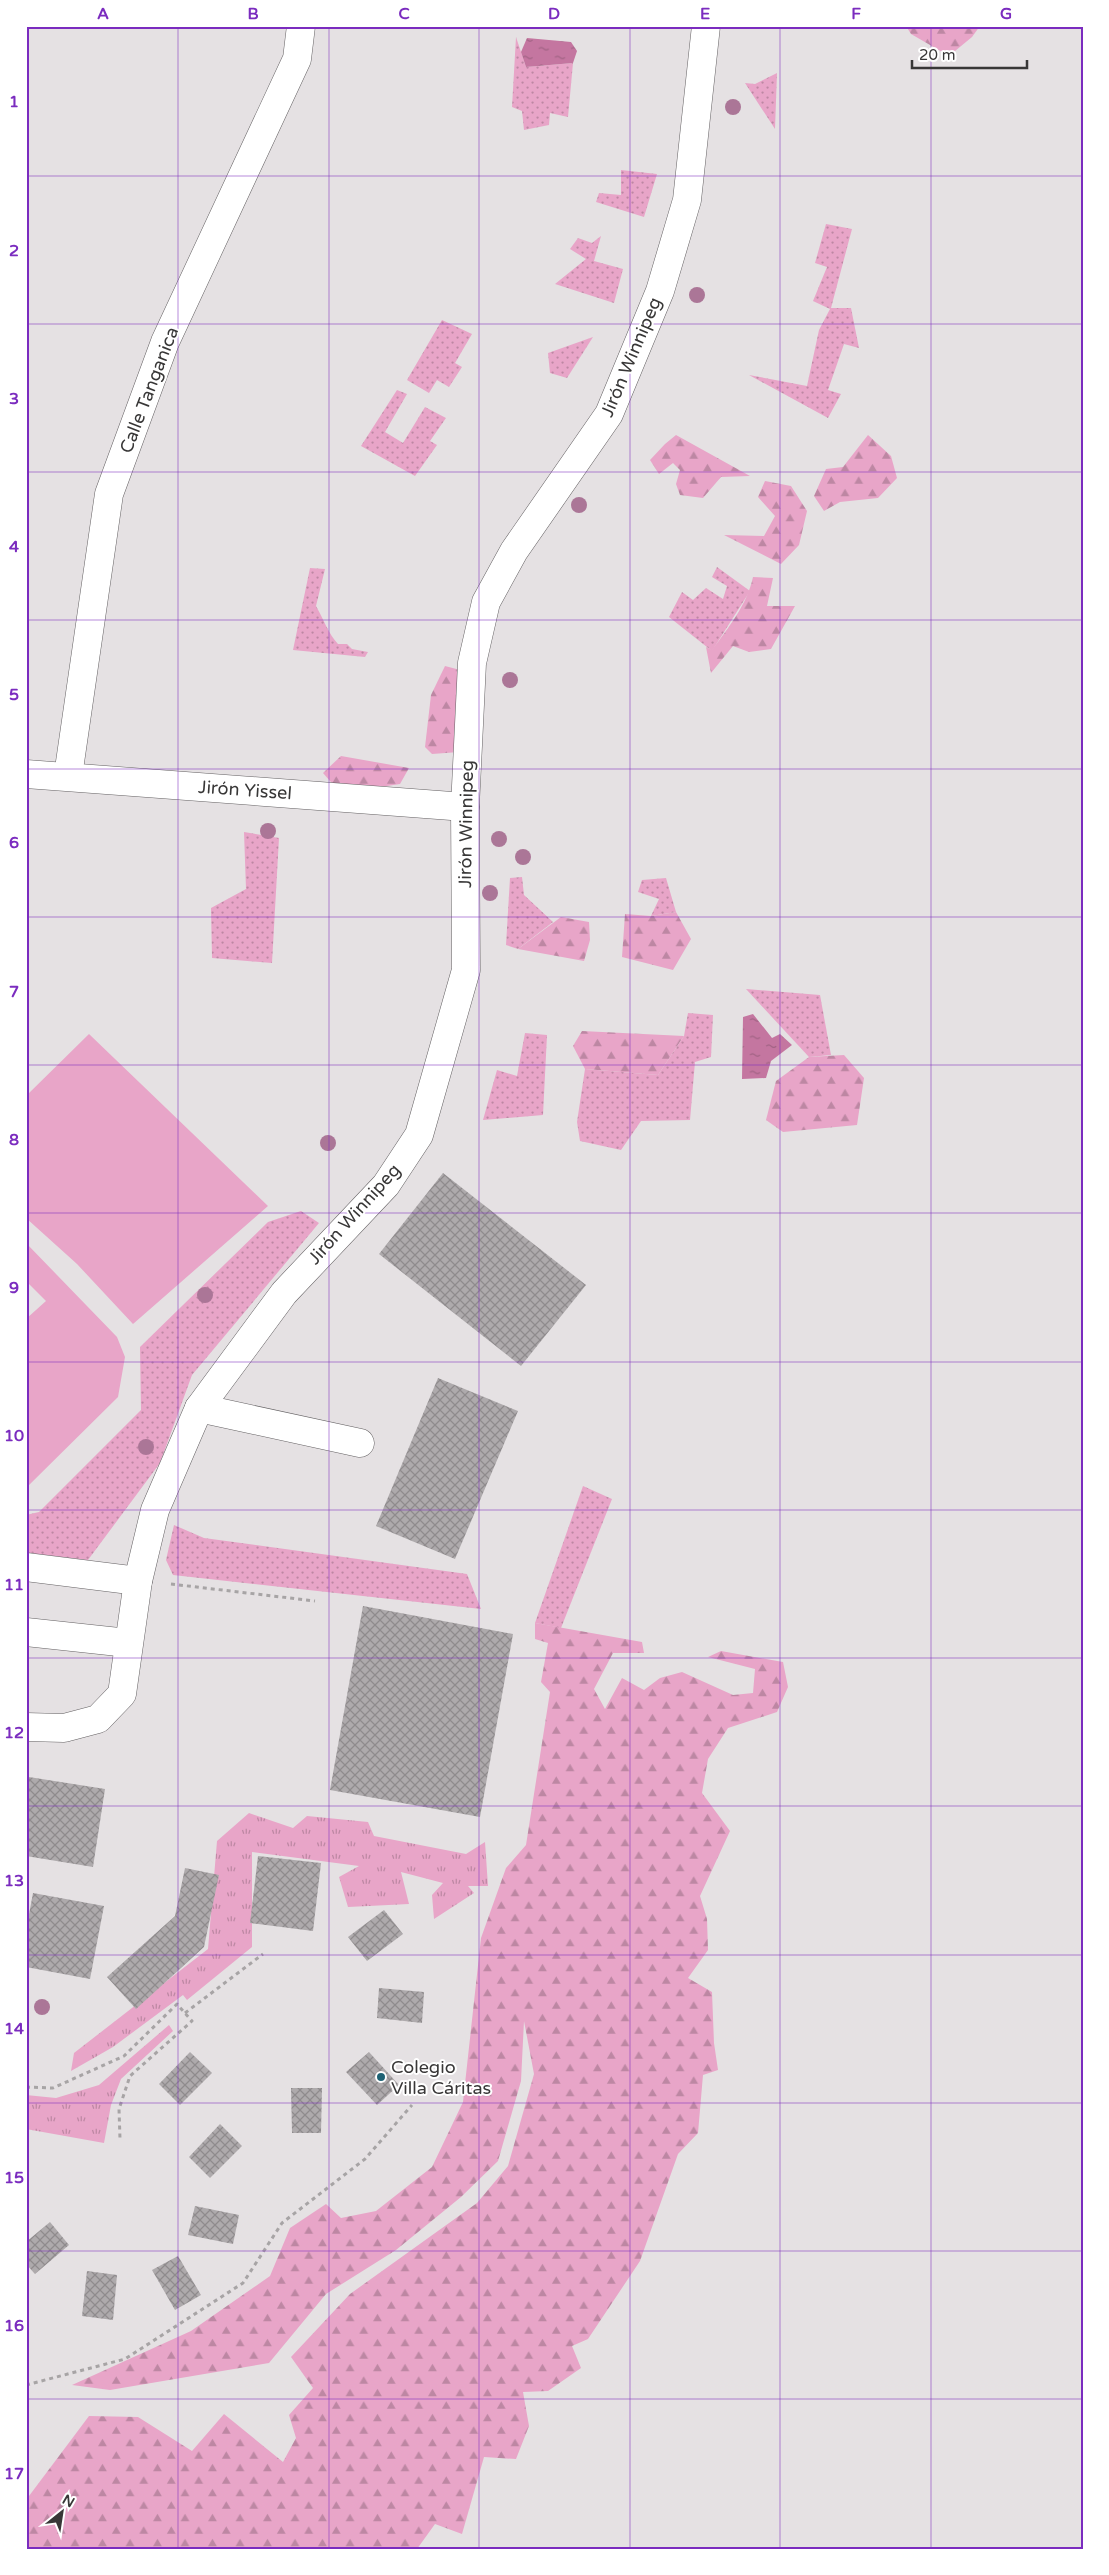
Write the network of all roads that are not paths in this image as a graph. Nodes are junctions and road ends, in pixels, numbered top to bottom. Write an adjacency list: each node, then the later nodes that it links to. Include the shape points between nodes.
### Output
1 (300, 26): 4 (street, Calle Tanganica, via 297,59 165,342 110,494)
2 (706, 26): 5 (street, Jirón Winnipeg, via 687,200 660,291 609,414 514,551 486,602 472,663)
3 (26, 774): 4 (street, Jirón Yissel)
4 (68, 776): 5 (street, Jirón Yissel)
5 (464, 807): 6 (street, Jirón Winnipeg, via 466,970 420,1135 386,1185 284,1293)
6 (199, 1408): 7 (street); 9 (street, Jirón Winnipeg, via 155,1510)
7 (360, 1443)
8 (26, 1566): 9 (street)
9 (138, 1581): 11 (street, Jirón Winnipeg)
10 (26, 1632): 11 (street)
11 (128, 1643): 12 (street, Jirón Winnipeg, via 122,1694 98,1719 64,1728)
12 (26, 1727)

